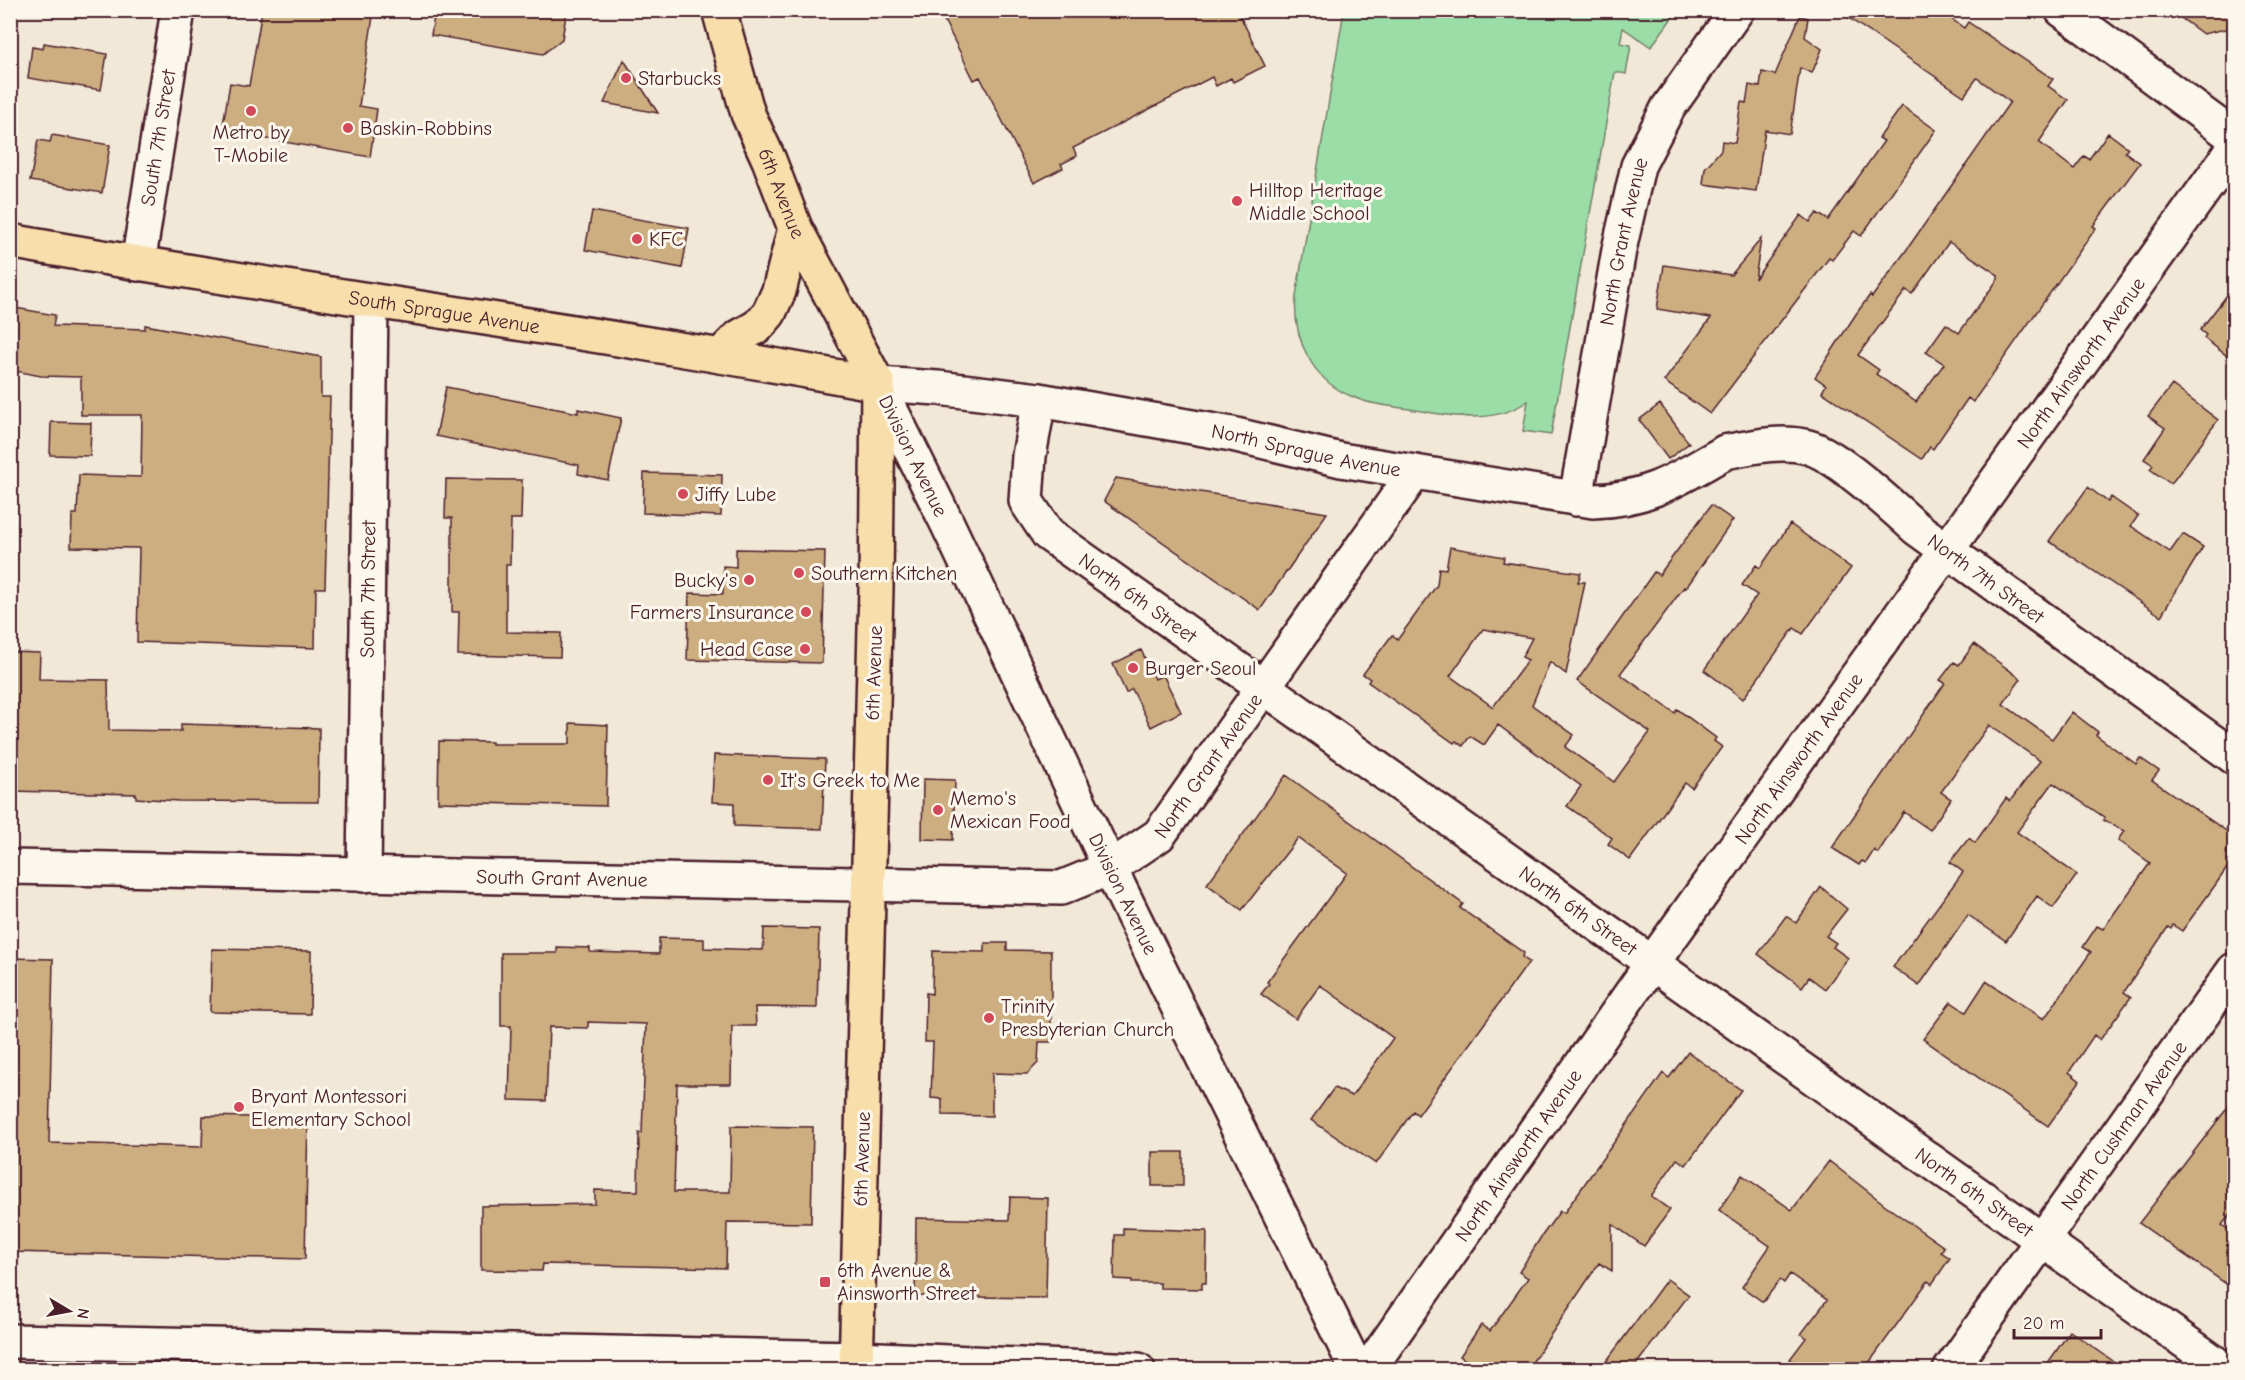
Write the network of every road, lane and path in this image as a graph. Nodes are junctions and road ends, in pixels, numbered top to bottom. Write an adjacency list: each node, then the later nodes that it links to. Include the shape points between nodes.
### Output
1 (177, 10): 9 (street, South 7th Street)
2 (719, 10): 7 (main road, 6th Avenue, via 748,114)
3 (1737, 10): 16 (street, North Grant Avenue, via 1668,108 1638,166 1619,250)
4 (2062, 10): 5 (street)
5 (2235, 137)
6 (2235, 148): 17 (street, North Ainsworth Avenue)
7 (795, 228): 11 (main road, via 779,291 769,313); 12 (main road, 6th Avenue)
8 (10, 241): 9 (main road, South Sprague Avenue)
9 (138, 264): 10 (main road, South Sprague Avenue)
10 (371, 302): 11 (main road, South Sprague Avenue); 22 (street, South 7th Street)
11 (720, 356): 12 (main road, South Sprague Avenue)
12 (878, 384): 13 (street, North Sprague Avenue); 21 (street, Division Avenue); 23 (main road, 6th Avenue)
13 (1039, 400): 15 (street, North Sprague Avenue); 18 (street, North 6th Street, via 1026,501 1048,534)
14 (1725, 452): 16 (street, North Sprague Avenue, via 1648,493 1610,500); 17 (street, North 7th Street, via 1782,444 1810,447 1873,490)
15 (1415, 472): 16 (street, North Sprague Avenue); 18 (street, North Grant Avenue)
16 (1576, 499)
17 (1947, 550): 19 (street, North 7th Street); 24 (street, North Ainsworth Avenue)
18 (1265, 686): 21 (street, North Grant Avenue, via 1159,835); 24 (street, North 6th Street)
19 (2235, 757)
20 (10, 867): 22 (street, South Grant Avenue)
21 (1110, 868): 23 (street, South Grant Avenue, via 1061,888); 31 (street, Division Avenue)
22 (364, 874): 23 (street, South Grant Avenue)
23 (869, 885): 29 (main road, 6th Avenue)
24 (1653, 962): 26 (street, North 6th Street); 32 (street, North Ainsworth Avenue)
25 (2235, 969): 26 (street, North Cushman Avenue)
26 (2043, 1240): 33 (street, North Cushman Avenue); 34 (street, North 6th Street)
27 (10, 1341): 28 (street)
28 (349, 1359): 29 (street)
29 (856, 1364): 30 (street)
30 (1137, 1370)
31 (1357, 1370)
32 (1368, 1370)
33 (1950, 1370)
34 (2225, 1370)

